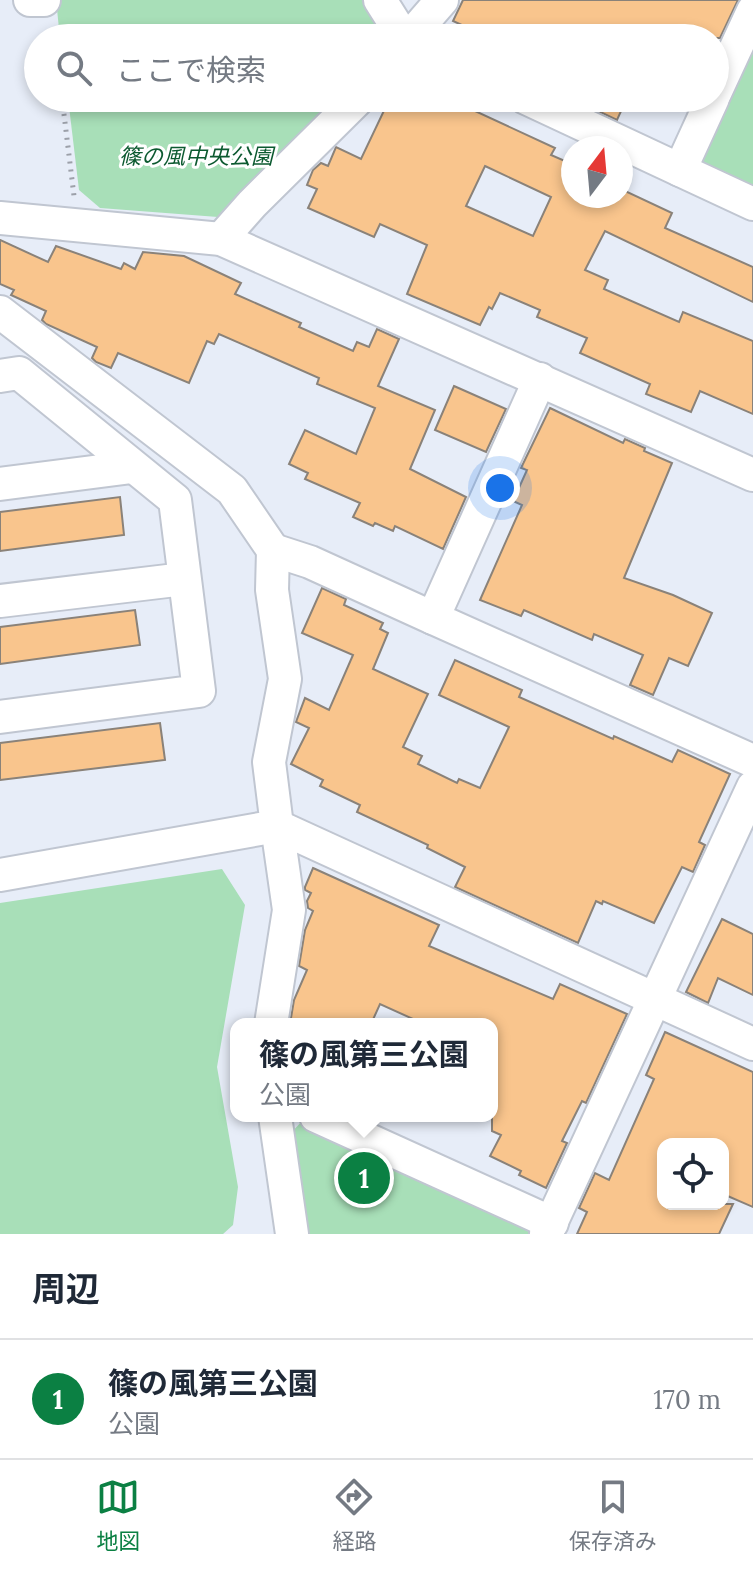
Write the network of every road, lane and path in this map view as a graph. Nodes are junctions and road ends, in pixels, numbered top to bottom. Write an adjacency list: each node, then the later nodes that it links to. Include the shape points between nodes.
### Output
1 (30, 0): 2 (street)
2 (44, 0)
3 (380, 0): 6 (street)
4 (442, 0): 7 (street)
5 (753, 11): 8 (street)
6 (397, 24)
7 (420, 24)
8 (729, 63)
9 (64, 112): 15 (path)
10 (345, 112): 17 (street)
11 (556, 112): 13 (street)
12 (707, 112): 13 (street)
13 (680, 170): 14 (street)
14 (753, 204)
15 (75, 207)
16 (0, 218): 17 (street)
17 (221, 239): 20 (street)
18 (0, 312): 24 (street, via 232,490)
19 (0, 376): 21 (street, via 19,373)
20 (540, 379): 22 (street); 27 (street)
21 (132, 467): 23 (street); 25 (street, via 175,500)
22 (753, 475)
23 (0, 484)
24 (273, 550): 27 (street); 31 (street, via 272,590 285,679 269,762)
25 (184, 579): 26 (street); 28 (street, via 199,691)
26 (0, 601)
27 (433, 618): 29 (street)
28 (0, 717)
29 (753, 761)
30 (753, 787): 33 (street)
31 (277, 826): 32 (street); 33 (street); 34 (street, via 289,910)
32 (0, 875)
33 (654, 1000): 35 (street); 38 (street)
34 (272, 1018)
35 (753, 1044)
36 (276, 1122): 39 (street)
37 (328, 1122): 38 (street)
38 (549, 1228)
39 (292, 1234)

